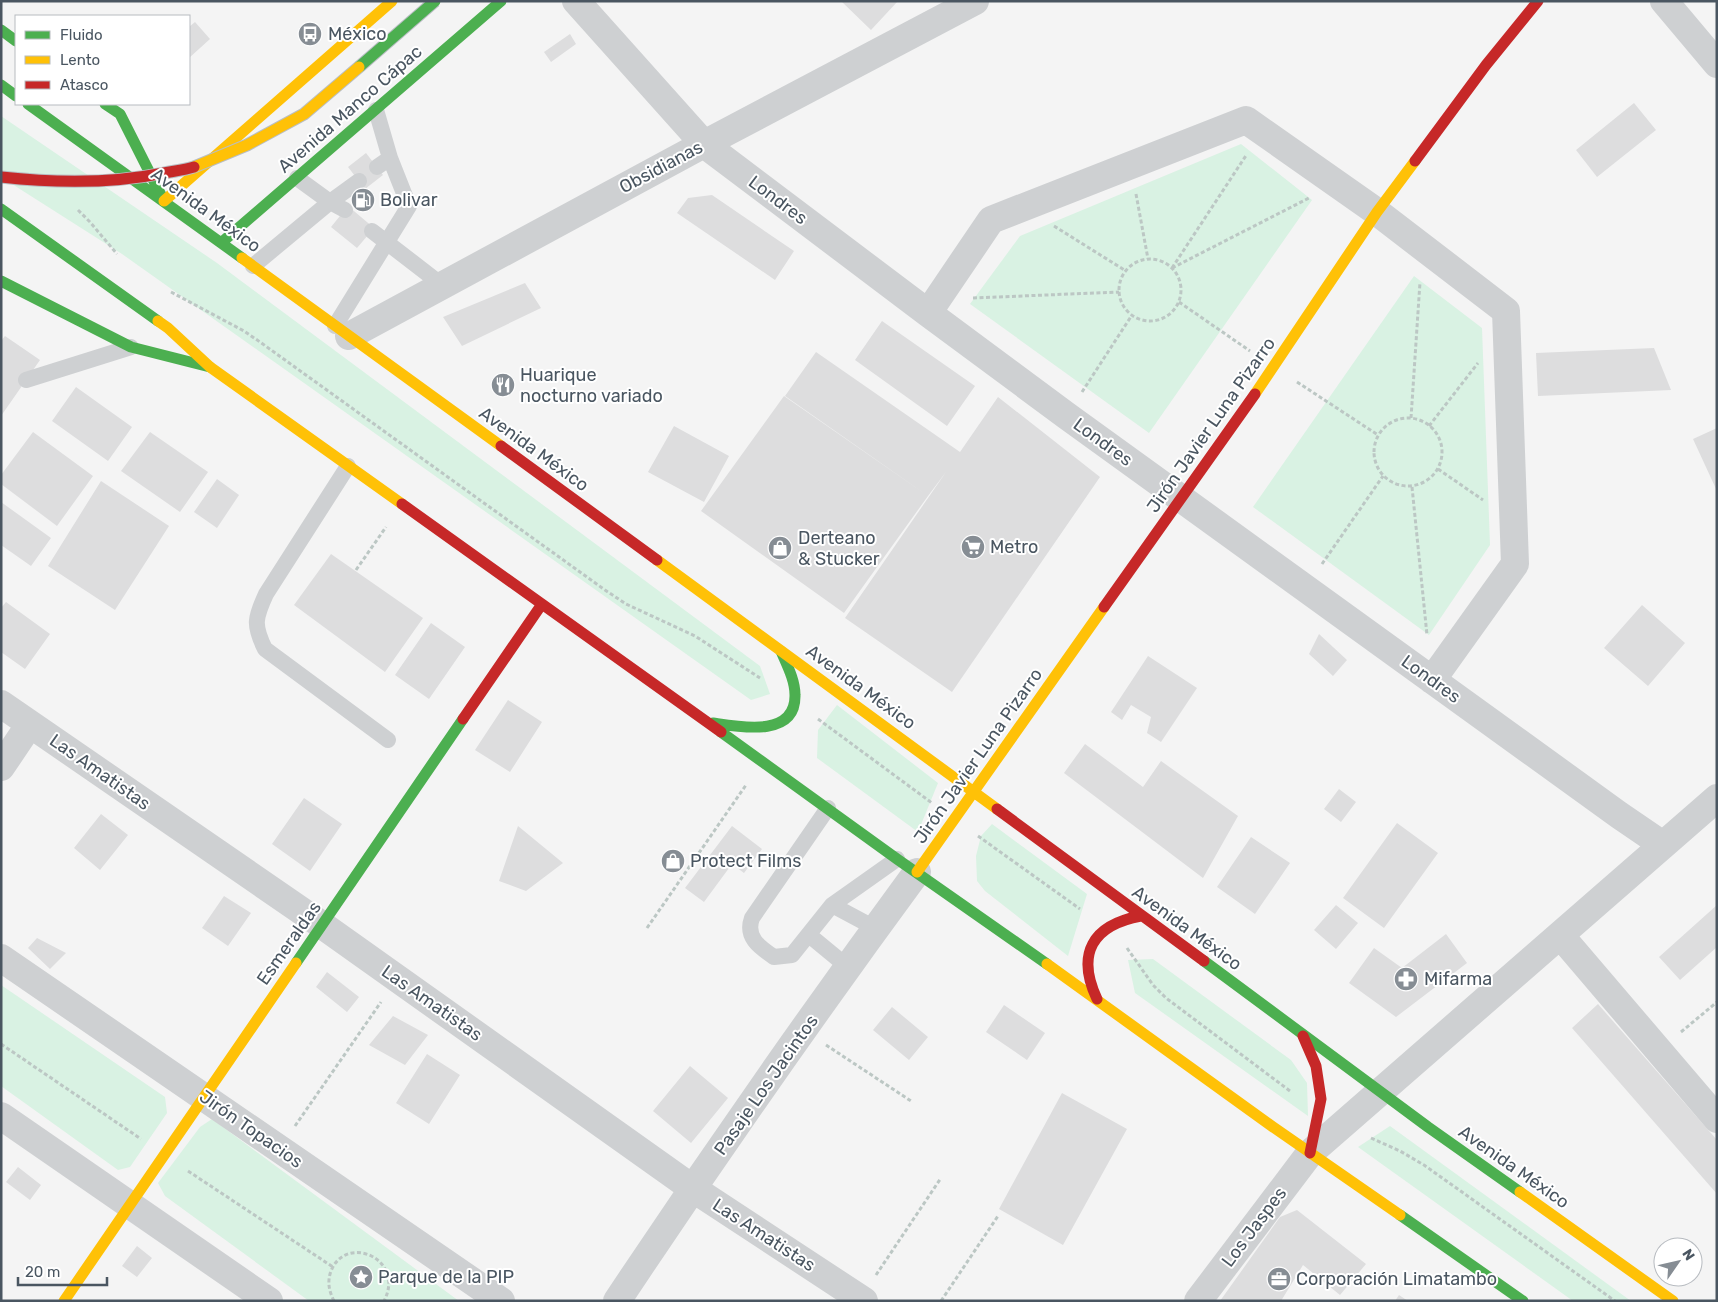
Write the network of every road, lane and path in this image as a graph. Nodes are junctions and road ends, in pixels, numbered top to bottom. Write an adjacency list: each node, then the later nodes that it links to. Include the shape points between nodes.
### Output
1 (435, 1): 19 (main road, bridge, via 304,114 247,145 192,168 102,181)
2 (501, 1): 15 (main road, Avenida Manco Cápac)
3 (576, 1): 17 (street, Londres)
4 (975, 1): 17 (street, Obsidianas)
5 (1538, 1): 28 (main road, Jirón Javier Luna Pizarro, via 1486,65)
6 (1664, 1): 10 (street)
7 (384, 4): 23 (main road)
8 (1, 30): 9 (main road)
9 (15, 40)
10 (1717, 64)
11 (1, 85): 12 (main road)
12 (15, 95)
13 (29, 105): 23 (main road, Avenida México)
14 (106, 105): 23 (main road, via 120,114)
15 (376, 110): 20 (main road, Avenida Manco Cápac); 30 (lane, via 384,163 409,206)
16 (1262, 131): 18 (street, via 1246,120); 22 (street); 35 (path)
17 (704, 144): 38 (street, Obsidianas); 41 (street, Londres)
18 (1130, 165): 25 (street); 33 (path)
19 (1, 177)
20 (297, 178): 24 (lane); 31 (main road, Avenida Manco Cápac)
21 (359, 180): 24 (lane)
22 (1337, 184): 28 (street); 35 (path)
23 (164, 201): 31 (main road, Avenida México)
24 (330, 202): 27 (lane); 34 (lane)
25 (1024, 207): 36 (path); 41 (street, via 991,220)
26 (1, 209): 46 (main road, via 168,328)
27 (345, 210)
28 (1377, 212): 32 (street); 47 (main road, Jirón Javier Luna Pizarro)
29 (372, 231): 30 (lane)
30 (386, 242): 38 (lane); 44 (lane)
31 (221, 243): 34 (main road, Avenida México)
32 (1422, 247): 43 (street, via 1506,310); 50 (path)
33 (1148, 260): 35 (path, via 1157,260); 36 (path)
34 (253, 266): 44 (main road, Avenida México)
35 (1172, 268): 40 (path, via 1180,284)
36 (1126, 271): 39 (path)
37 (1, 281): 45 (main road)
38 (442, 285): 44 (street, Obsidianas)
39 (1119, 292): 41 (path); 42 (path)
40 (1179, 302): 42 (path, via 1174,310 1159,320 1150,321); 47 (path)
41 (933, 306): 49 (street, Londres)
42 (1132, 315): 49 (path)
43 (1506, 326): 51 (path); 59 (street)
44 (342, 331): 63 (main road, Avenida México)
45 (131, 348): 46 (main road); 48 (lane)
46 (210, 367): 53 (main road)
47 (1274, 367): 52 (path); 57 (main road, Jirón Javier Luna Pizarro)
48 (33, 376)
49 (1067, 416): 57 (street, Londres)
50 (1411, 418): 51 (path); 52 (path, via 1395,420)
51 (1429, 426): 54 (path, via 1441,446 1442,458)
52 (1378, 435): 55 (path, via 1374,456)
53 (348, 466): 58 (main road); 68 (lane, via 266,594 258,611 257,632 265,649)
54 (1438, 469): 56 (path, via 1431,478); 59 (path)
55 (1382, 476): 56 (path, via 1401,486); 61 (path)
56 (1412, 487): 64 (path)
57 (1181, 498): 61 (street, Londres); 71 (main road, Jirón Javier Luna Pizarro)
58 (402, 504): 60 (path); 62 (main road)
59 (1513, 520): 64 (street, via 1515,564)
60 (356, 570)
61 (1306, 588): 64 (street, Londres)
62 (542, 604): 66 (main road); 78 (main road, Esmeraldas)
63 (781, 651): 66 (main road, via 791,670 796,693 788,718 775,725 757,728); 71 (main road, Avenida México)
64 (1432, 680): 74 (street, Londres)
65 (1, 704): 67 (street, Las Amatistas)
66 (707, 722): 69 (main road)
67 (30, 724): 70 (street); 78 (street, Las Amatistas)
68 (388, 740)
69 (762, 761): 73 (main road); 79 (path)
70 (1, 767)
71 (974, 792): 75 (main road, Jirón Javier Luna Pizarro); 77 (main road, Avenida México)
72 (1717, 798): 74 (street, Los Jaspes)
73 (828, 808): 75 (main road); 81 (lane, via 749,925 754,941 774,957 792,954)
74 (1663, 845): 82 (street, Los Jaspes)
75 (907, 865): 76 (lane); 80 (street, Pasaje Los Jacintos); 86 (main road)
76 (832, 905): 80 (lane); 81 (lane)
77 (1142, 916): 86 (main road, via 1117,921 1093,942 1087,971); 89 (main road, Avenida México)
78 (322, 925): 85 (street, Las Amatistas); 92 (main road, Esmeraldas)
79 (647, 928)
80 (875, 928): 84 (street, Pasaje Los Jacintos)
81 (809, 935): 84 (lane)
82 (1560, 935): 90 (street); 91 (street, Los Jaspes)
83 (1, 958): 92 (street, Jirón Topacios)
84 (849, 968): 88 (street, Pasaje Los Jacintos)
85 (397, 978): 96 (path); 99 (street, Las Amatistas)
86 (1097, 999): 97 (main road)
87 (1717, 1002): 90 (path)
88 (804, 1031): 93 (path); 99 (street, Pasaje Los Jacintos)
89 (1303, 1035): 91 (main road, Avenida México); 97 (main road, via 1316,1066 1321,1099)
90 (1659, 1051): 95 (street)
91 (1380, 1092): 97 (street, Los Jaspes); 112 (main road, Avenida México)
92 (204, 1097): 96 (street, Jirón Topacios); 100 (main road, Esmeraldas)
93 (912, 1101)
94 (1, 1116): 100 (street)
95 (1717, 1119)
96 (280, 1149): 107 (street, Jirón Topacios)
97 (1310, 1153): 110 (street, Los Jaspes); 111 (main road)
98 (941, 1178): 102 (path)
99 (692, 1188): 102 (street, Las Amatistas); 108 (street, Pasaje Los Jacintos)
100 (130, 1205): 103 (main road, Esmeraldas); 104 (street)
101 (998, 1216): 109 (path)
102 (862, 1299)
103 (64, 1301)
104 (269, 1301)
105 (334, 1301): 106 (path, via 328,1284 333,1267 339,1259 358,1252 376,1258 384,1265 390,1283)
106 (384, 1301)
107 (501, 1301)
108 (617, 1301)
109 (941, 1301)
110 (1198, 1301)
111 (1523, 1301)
112 (1673, 1301)

